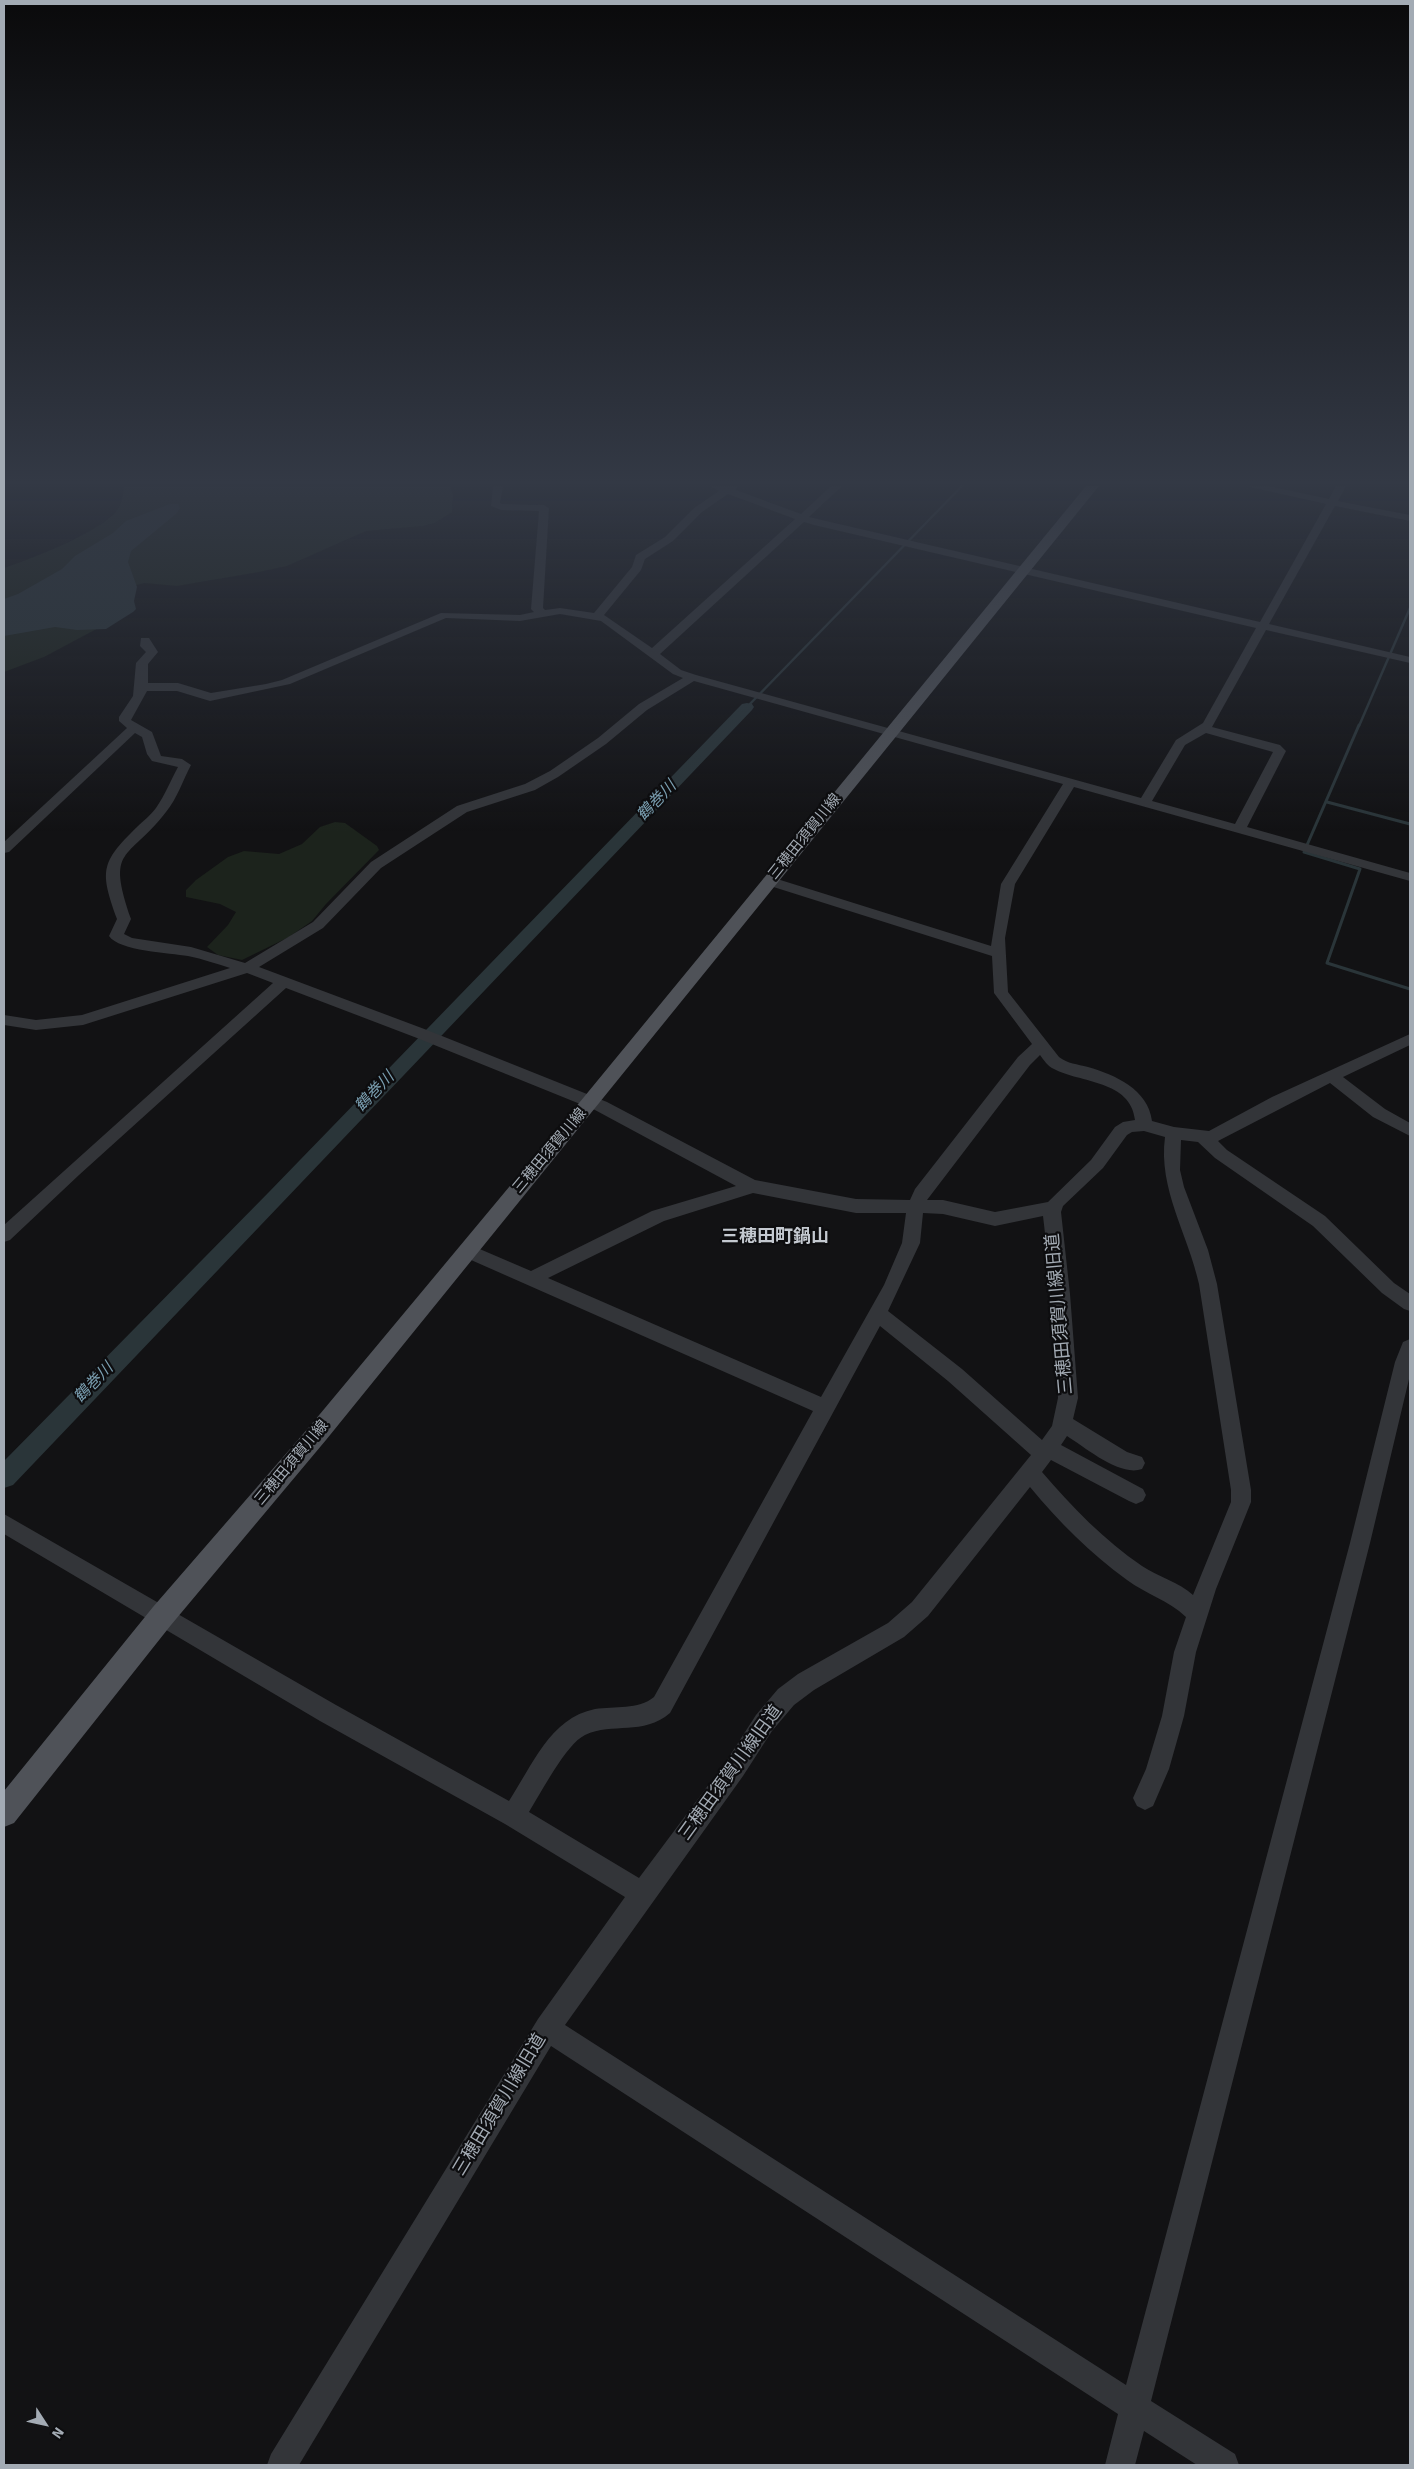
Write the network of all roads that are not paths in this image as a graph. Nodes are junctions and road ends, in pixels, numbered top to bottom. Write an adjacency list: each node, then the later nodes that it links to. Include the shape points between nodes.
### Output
1 (537, 601): 7 (street, via 536,609)
2 (609, 601): 8 (street)
3 (712, 601): 11 (street)
4 (998, 601): 17 (main road, 三穂田須賀川線)
5 (1156, 601): 9 (street)
6 (1276, 601): 9 (street)
7 (544, 615): 8 (street, via 567,610); 14 (street, via 514,618 446,615 267,687 206,697 190,689)
8 (598, 615): 11 (street)
9 (1262, 626): 12 (street); 16 (street)
10 (144, 640): 14 (street, via 152,652 142,663)
11 (654, 654): 13 (street, via 677,672)
12 (1410, 660)
13 (692, 677): 17 (street); 25 (street, via 643,707 602,741 554,774 530,787 462,808 376,866 318,925)
14 (142, 687): 15 (street, via 125,716 125,721)
15 (134, 728): 21 (street); 25 (street, via 148,735 154,756 185,765 161,810 114,861 115,892 124,915 116,936 129,942 191,952)
16 (1204, 729): 19 (street, via 1180,742); 20 (street, via 1280,751)
17 (892, 732): 18 (street); 23 (main road, 三穂田須賀川線)
18 (1071, 782): 19 (street); 24 (street, via 1008,884)
19 (1144, 803): 20 (street)
20 (1239, 830): 22 (street)
21 (4, 849)
22 (1410, 877)
23 (769, 881): 24 (street); 31 (main road, 三穂田須賀川線)
24 (998, 953): 29 (street, via 1001,993)
25 (247, 968): 26 (street); 27 (street, via 83,1020 36,1025)
26 (284, 982): 31 (street); 39 (street)
27 (4, 1020)
28 (1409, 1039): 30 (street)
29 (1041, 1045): 32 (street, via 1060,1066 1097,1076 1125,1090 1139,1104); 37 (street, via 1024,1061 921,1194)
30 (1331, 1076): 33 (street, via 1379,1113); 35 (street, via 1218,1134)
31 (591, 1102): 36 (street); 40 (main road, 三穂田須賀川線)
32 (1144, 1125): 34 (street); 38 (street, via 1123,1129 1097,1164 1063,1194)
33 (1410, 1130)
34 (1174, 1133): 35 (street); 52 (street, via 1170,1147 1172,1182 1203,1266 1241,1490 1240,1502)
35 (1204, 1138): 42 (street, via 1221,1154 1319,1221 1388,1288)
36 (751, 1186): 37 (street, via 856,1206); 41 (street, via 658,1216)
37 (916, 1207): 38 (street, via 944,1207 1002,1219); 43 (street, via 911,1243)
38 (1054, 1207): 46 (street, 三穂田須賀川線旧道, via 1052,1227 1068,1381)
39 (7, 1227)
40 (468, 1251): 41 (street); 53 (main road, 三穂田須賀川線)
41 (532, 1279): 45 (street)
42 (1410, 1304)
43 (878, 1314): 45 (street); 47 (street)
44 (1410, 1347): 59 (street)
45 (826, 1408): 56 (street, via 662,1705 654,1713 593,1722 576,1728 558,1748)
46 (1063, 1423): 47 (street, 三穂田須賀川線旧道); 48 (street, via 1122,1460)
47 (1046, 1451): 49 (street, 三穂田須賀川線旧道); 50 (street)
48 (1135, 1463)
49 (1030, 1472): 52 (street, via 1063,1512 1094,1541 1136,1574 1180,1597); 57 (street, 三穂田須賀川線旧道, via 920,1609 896,1630 786,1697)
50 (1136, 1495)
51 (4, 1523): 53 (street)
52 (1197, 1613): 54 (street, via 1185,1652 1173,1716)
53 (162, 1616): 55 (main road, 三穂田須賀川線); 56 (street)
54 (1144, 1798)
55 (4, 1812)
56 (513, 1816): 57 (street)
57 (642, 1894): 58 (street, 三穂田須賀川線旧道)
58 (546, 2028): 59 (street); 60 (street, 三穂田須賀川線旧道)
59 (1135, 2408): 61 (street); 62 (street)
60 (282, 2465)
61 (1120, 2465)
62 (1224, 2465)

